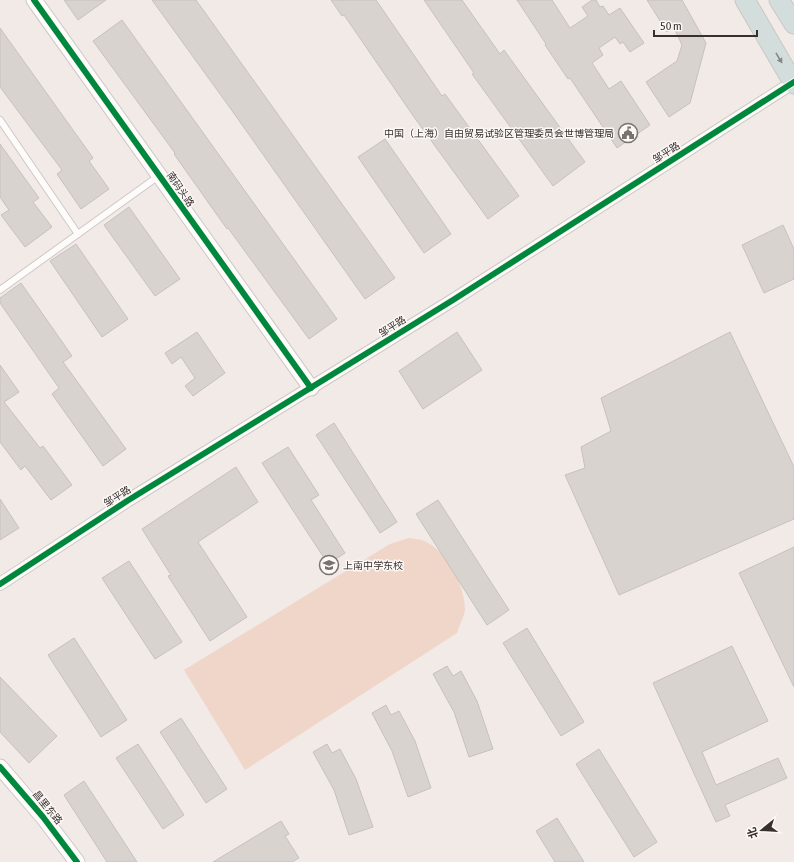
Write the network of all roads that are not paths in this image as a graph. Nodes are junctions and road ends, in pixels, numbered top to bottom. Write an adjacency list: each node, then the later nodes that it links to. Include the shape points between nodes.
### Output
1 (34, 0): 7 (street, 南码头路)
2 (745, 0): 5 (main road, one-way to 5)
3 (779, 0): 4 (main road)
4 (794, 24)
5 (794, 83): 10 (street, 邹平路)
6 (0, 120): 8 (lane)
7 (160, 175): 8 (lane); 10 (street, 南码头路)
8 (78, 234): 9 (lane)
9 (0, 290)
10 (311, 388): 11 (street, 邹平路, via 127,501)
11 (0, 584)
12 (0, 767): 13 (street, 昌里东路)
13 (77, 862)

